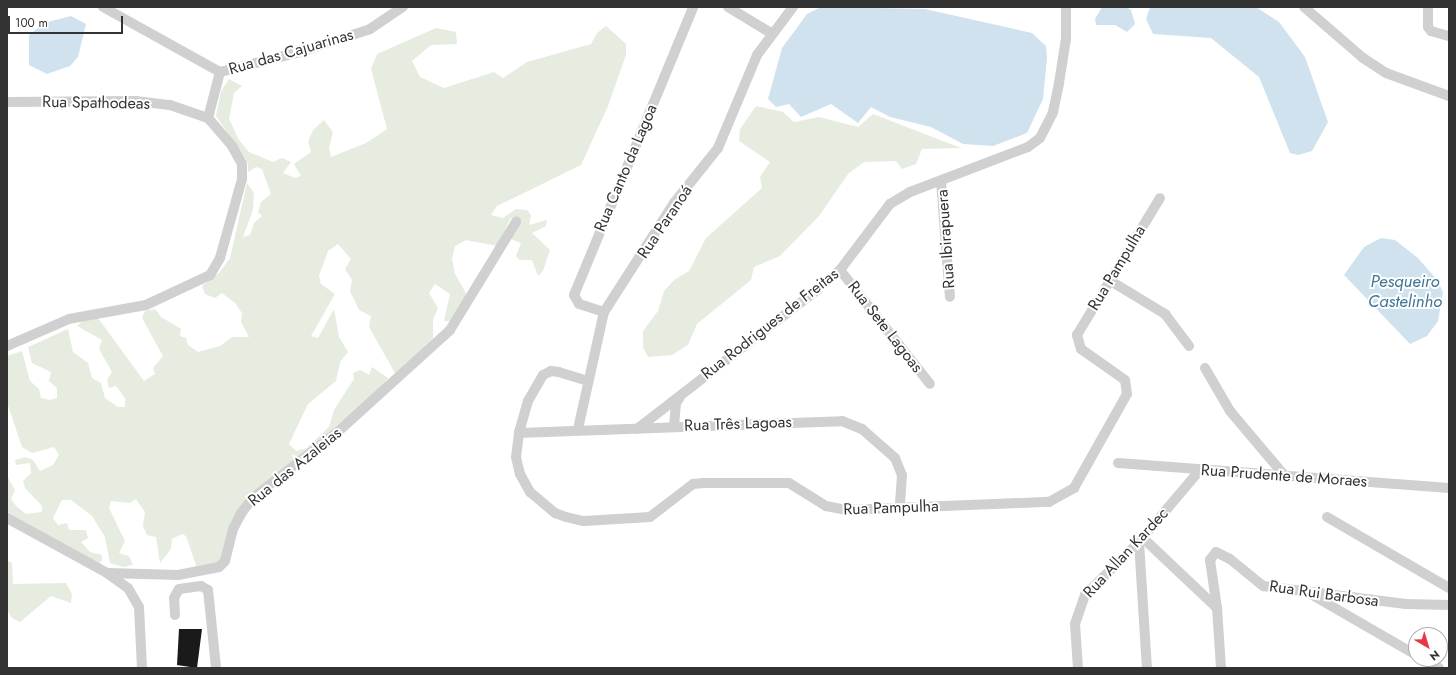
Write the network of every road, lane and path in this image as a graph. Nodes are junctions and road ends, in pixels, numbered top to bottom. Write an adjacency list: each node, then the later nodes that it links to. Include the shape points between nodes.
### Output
1 (103, 7): 11 (street)
2 (403, 7): 11 (street, Rua das Cajuarinas, via 370,29 304,51)
3 (693, 7): 21 (street, Rua Canto da Lagoa, via 574,295 579,304)
4 (728, 7): 9 (street)
5 (792, 7): 9 (street, Rua Paranoá)
6 (1066, 7): 15 (street, Rua Rodrigues de Freitas, via 1066,39 1059,83 1052,112 1040,138 1028,147)
7 (1304, 7): 12 (street, via 1363,58 1386,73)
8 (1428, 7): 10 (street, via 1428,27 1431,31)
9 (771, 33): 21 (street, Rua Paranoá, via 757,55 718,148 674,203)
10 (1449, 36)
11 (220, 72): 14 (street, Rua das Cajuarinas)
12 (1449, 96)
13 (7, 102): 14 (street, Rua Spathodeas, via 136,101 170,105)
14 (208, 118): 22 (street, via 232,146 242,164 242,179 220,258 210,275 146,305 69,319)
15 (941, 181): 18 (street, Rua Rodrigues de Freitas, via 910,192 890,204); 20 (street, Rua Ibirapuera)
16 (1160, 198): 19 (street, Rua Pampulha)
17 (516, 222): 40 (street, Rua das Azaleias, via 450,330 342,428 254,498 241,513 233,529 224,562 219,567 178,575)
18 (840, 270): 26 (street, Rua Sete Lagoas); 27 (street, Rua Rodrigues de Freitas)
19 (1109, 280): 23 (street, via 1164,314); 36 (street, Rua Pampulha, via 1077,341 1081,349 1125,380 1127,394 1074,488 1049,502)
20 (950, 297)
21 (604, 312): 25 (street, Rua Paranoá)
22 (7, 346)
23 (1189, 346)
24 (1205, 368): 34 (street, via 1230,410)
25 (588, 381): 29 (street, Rua Paranoá); 31 (street, Rua Pampulha, via 559,372 551,371 543,375 528,401)
26 (930, 384)
27 (682, 394): 28 (street, via 676,403); 30 (street, Rua Rodrigues de Freitas)
28 (674, 426): 30 (street, Rua Três Lagoas); 36 (street, Rua Três Lagoas, via 852,423 895,458 900,466)
29 (578, 429): 30 (street, Rua Três Lagoas); 31 (street, Rua Três Lagoas)
30 (637, 429)
31 (519, 433): 36 (street, Rua Pampulha, via 516,457 520,474 530,492 555,513 584,521 650,517 693,484 704,483 789,483 835,510)
32 (1118, 463): 33 (street, Rua Prudente de Moraes)
33 (1199, 471): 34 (street, Rua Prudente de Moraes); 39 (street, Rua Allan Kardec)
34 (1284, 475): 35 (street, Rua Prudente de Moraes)
35 (1449, 488)
36 (900, 506)
37 (1327, 517): 41 (street)
38 (7, 518): 40 (street, Rua das Azaleias)
39 (1141, 540): 44 (street); 49 (street, Rua Allan Kardec, via 1086,595 1079,607 1075,624); 50 (street)
40 (107, 574): 47 (street, via 128,588 139,607)
41 (1449, 588)
42 (1303, 589): 43 (street, Rua Rui Barbosa, via 1406,604); 44 (street, Rua Rui Barbosa, via 1263,586 1219,552 1212,555); 46 (street)
43 (1449, 605)
44 (1218, 608): 51 (street)
45 (175, 615): 48 (street, via 174,598 177,590 201,586 208,590)
46 (1408, 650)
47 (142, 668)
48 (216, 668)
49 (1078, 668)
50 (1148, 668)
51 (1221, 668)

